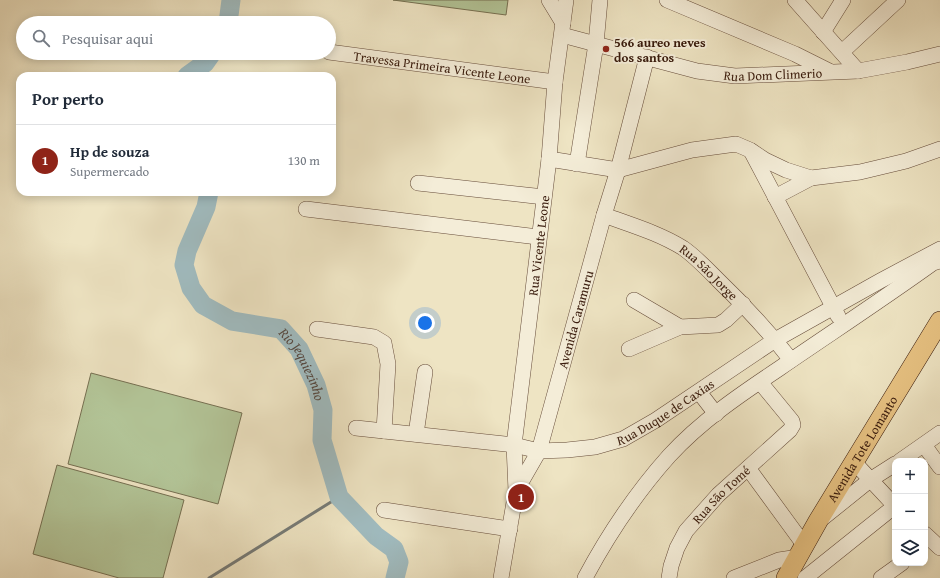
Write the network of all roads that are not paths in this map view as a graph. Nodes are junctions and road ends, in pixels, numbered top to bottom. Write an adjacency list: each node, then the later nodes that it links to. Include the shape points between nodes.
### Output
1 (549, 0): 8 (street)
2 (566, 0): 8 (street, Rua Vicente Leone)
3 (600, 0): 10 (street)
4 (667, 0): 16 (street)
5 (795, 0): 9 (street)
6 (843, 0): 9 (street)
7 (898, 0): 11 (street)
8 (562, 29): 10 (street, Rua Dom Climerio); 17 (street, Rua Vicente Leone)
9 (823, 32): 11 (street)
10 (596, 44): 14 (street, Rua Dom Climerio); 21 (street)
11 (842, 52): 15 (street)
12 (336, 53): 17 (street, Travessa Primeira Vicente Leone)
13 (940, 54): 15 (street, Rua Dom Climerio)
14 (647, 57): 16 (street, Rua Dom Climerio, via 697,71 735,76); 22 (street, Avenida Caramuru)
15 (858, 71): 16 (street, Rua Dom Climerio)
16 (831, 72)
17 (555, 82): 20 (street, Rua Vicente Leone)
18 (940, 149): 23 (street, via 906,161 867,170)
19 (750, 150): 22 (street, via 736,144 723,145 692,150); 23 (street, via 786,170); 25 (street)
20 (549, 159): 21 (street); 26 (street, Rua Vicente Leone)
21 (577, 164): 22 (street)
22 (618, 170): 28 (street, Avenida Caramuru)
23 (812, 178): 25 (street)
24 (418, 183): 26 (street)
25 (775, 196): 33 (street)
26 (544, 197): 29 (street, Rua Vicente Leone)
27 (306, 209): 29 (street)
28 (604, 215): 32 (street, Rua São Jorge, via 668,239 684,249); 51 (street, Avenida Caramuru)
29 (538, 237): 49 (street, Rua Vicente Leone)
30 (936, 257): 33 (street, Rua Duque de Caxias, via 880,281); 35 (street, Rua Duque de Caxias, via 877,303)
31 (634, 300): 36 (street)
32 (743, 304): 36 (street, via 718,325); 38 (street, Rua São Jorge)
33 (833, 308): 35 (street); 38 (street, Rua Duque de Caxias)
34 (940, 321): 53 (main road, Avenida Tote Lomanto)
35 (843, 324): 40 (street, Rua Duque de Caxias)
36 (680, 327): 39 (street)
37 (317, 329): 46 (street, via 374,337 384,342 388,364)
38 (775, 340): 40 (street, Rua São Jorge); 43 (street, Rua Duque de Caxias)
39 (629, 349)
40 (791, 360): 42 (street, Rua Duque de Caxias)
41 (425, 372): 48 (street)
42 (760, 382): 44 (street, Rua Duque de Caxias); 55 (street, Rua São Tomé, via 793,425)
43 (699, 392): 44 (street); 51 (street, Rua Duque de Caxias, via 623,439 595,447)
44 (716, 414): 67 (street, Rua Duque de Caxias, via 669,456 642,489)
45 (356, 428): 46 (street, Rua Duque de Caxias)
46 (384, 431): 48 (street, Rua Duque de Caxias)
47 (940, 433): 50 (street)
48 (416, 434): 49 (street, Rua Duque de Caxias)
49 (514, 445): 51 (street, Rua Duque de Caxias); 58 (street, Rua Vicente Leone)
50 (924, 445): 52 (street); 56 (street)
51 (539, 450): 58 (street, Avenida Caramuru)
52 (904, 458)
53 (854, 462): 57 (street); 62 (main road, Avenida Tote Lomanto)
54 (892, 466): 57 (street)
55 (748, 468): 64 (street); 68 (street, Rua São Tomé, via 718,495 686,532 677,548)
56 (940, 468)
57 (870, 480): 59 (street); 62 (street)
58 (516, 491): 63 (street, Avenida Caramuru)
59 (892, 503)
60 (892, 508): 71 (street)
61 (384, 510): 63 (street)
62 (818, 521): 64 (main road, Avenida Tote Lomanto)
63 (510, 529): 66 (street, Avenida Caramuru)
64 (802, 551): 69 (street); 70 (main road, Avenida Tote Lomanto)
65 (898, 566): 72 (street)
66 (501, 578)
67 (584, 578)
68 (669, 578)
69 (734, 578)
70 (786, 578)
71 (805, 578)
72 (882, 578)

